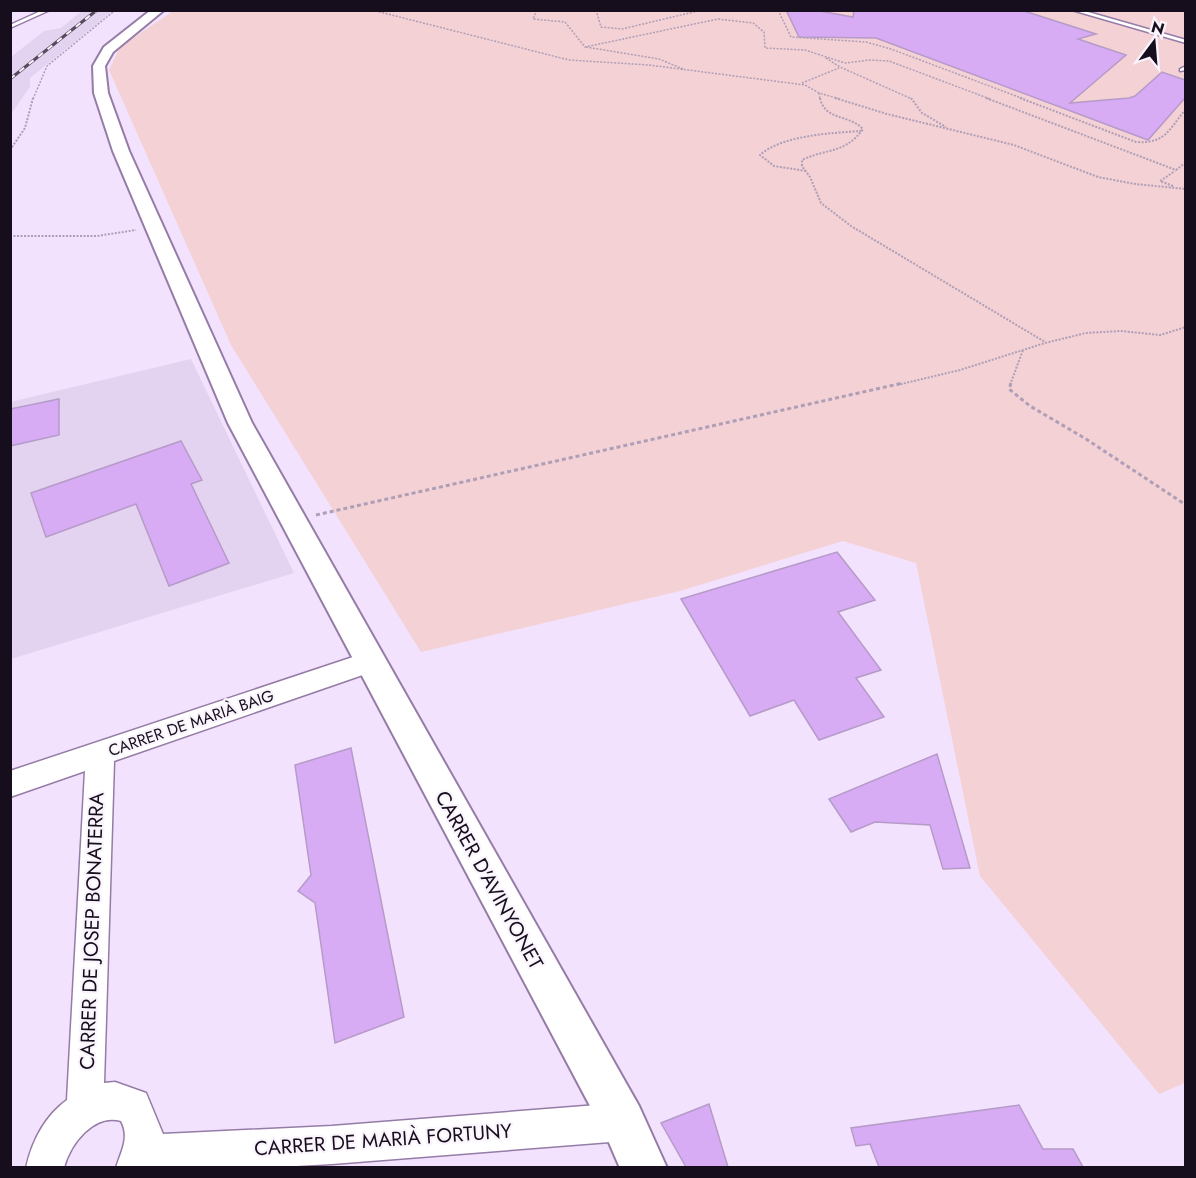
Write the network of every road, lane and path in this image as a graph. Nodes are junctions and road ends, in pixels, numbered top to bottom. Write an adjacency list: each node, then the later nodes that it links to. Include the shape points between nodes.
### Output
1 (48, 10): 10 (lane)
2 (159, 10): 27 (street, CARRER D'AVINYONET, via 108,50 99,66 101,93 120,151)
3 (372, 10): 15 (path, via 569,60)
4 (537, 10): 12 (path, via 533,19 566,22)
5 (596, 10): 6 (path, via 601,27 616,30)
6 (702, 10)
7 (778, 10): 18 (path, via 791,37 866,42 891,49 1136,142 1163,140)
8 (1074, 10): 11 (lane)
9 (113, 12): 21 (path, via 47,66 25,128)
10 (10, 27)
11 (1185, 42)
12 (585, 47): 13 (path, via 726,19 753,23 764,32 765,48 805,50); 15 (path, via 662,60)
13 (825, 57): 14 (path); 23 (path, via 845,63 889,61)
14 (840, 68): 16 (path); 19 (path, via 908,96 925,115)
15 (685, 70): 16 (path)
16 (801, 84): 17 (path)
17 (819, 93): 19 (path); 20 (path, via 822,108 862,126)
18 (1185, 109)
19 (947, 129): 25 (path, via 1014,145 1098,177)
20 (862, 131): 24 (path, via 837,151 802,160); 24 (path, via 832,133 760,154 770,166)
21 (10, 150)
22 (1185, 162): 23 (path)
23 (1176, 170): 25 (path, via 1160,181)
24 (806, 171): 30 (path, via 824,206 850,226)
25 (1175, 188): 26 (path)
26 (1185, 190)
27 (154, 226): 28 (path, via 97,236); 33 (street, CARRER D'AVINYONET, via 232,406)
28 (10, 236)
29 (1185, 327): 30 (path, via 1160,335 1121,330 1086,333)
30 (1045, 343): 31 (path)
31 (1023, 350): 32 (path, via 1009,389); 33 (path, via 960,370 783,412)
32 (1185, 505)
33 (292, 520): 34 (street, CARRER D'AVINYONET)
34 (371, 662): 35 (street, CARRER DE MARIÀ BAIG); 38 (street, CARRER D'AVINYONET)
35 (100, 754): 36 (street, CARRER DE MARIÀ BAIG); 37 (street, CARRER DE JOSEP BONATERRA)
36 (10, 784)
37 (85, 1109): 41 (street, via 111,1100 132,1106 145,1125); 42 (street, via 59,1133)
38 (623, 1122): 39 (street, CARRER DE MARIÀ FORTUNY); 43 (street, CARRER D'AVINYONET)
39 (334, 1156): 40 (street, CARRER DE MARIÀ FORTUNY)
40 (204, 1160): 41 (street, CARRER DE MARIÀ FORTUNY)
41 (138, 1161)
42 (45, 1167)
43 (644, 1167)

